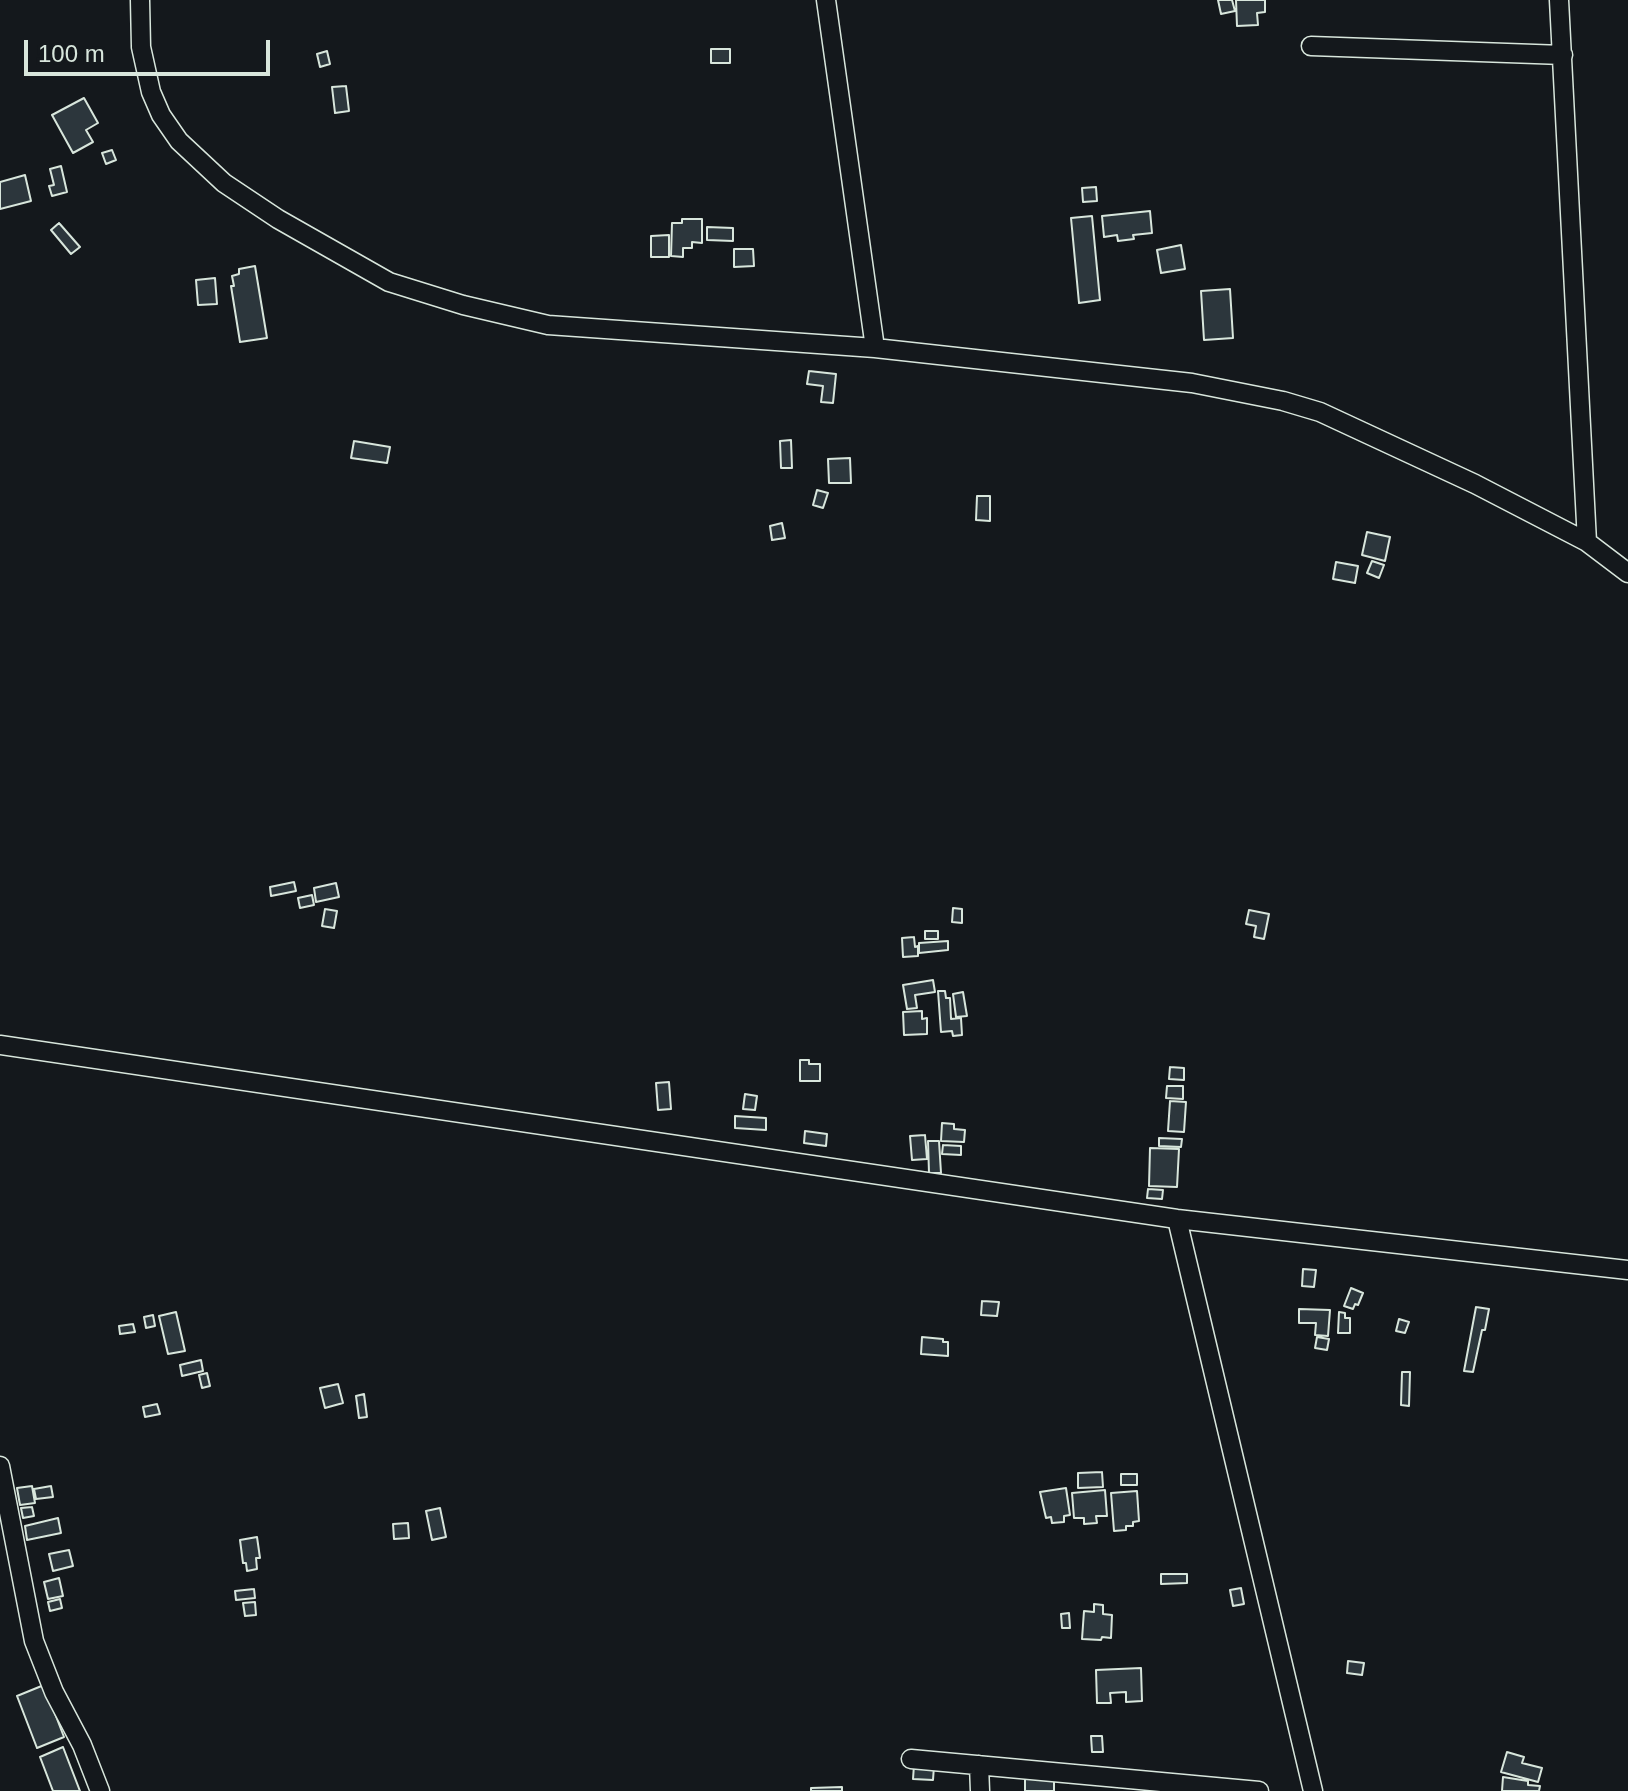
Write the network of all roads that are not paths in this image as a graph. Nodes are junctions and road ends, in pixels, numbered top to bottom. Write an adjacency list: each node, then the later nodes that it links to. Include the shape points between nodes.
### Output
1 (140, 0): 6 (street, via 141,47 151,92 179,141 224,183 389,282 548,325)
2 (826, 0): 6 (street)
3 (1559, 0): 5 (street)
4 (1311, 46): 5 (street)
5 (1563, 55): 7 (street)
6 (875, 348): 7 (street, via 1192,383 1283,401 1364,431)
7 (1587, 542): 8 (street)
8 (1628, 573)
9 (0, 1045): 10 (street)
10 (1177, 1219): 11 (street); 18 (street)
11 (1628, 1270)
12 (0, 1466): 15 (street, via 34,1641)
13 (911, 1759): 14 (street)
14 (979, 1765): 16 (street); 17 (street)
15 (100, 1791)
16 (980, 1791)
17 (1259, 1791)
18 (1313, 1791)

